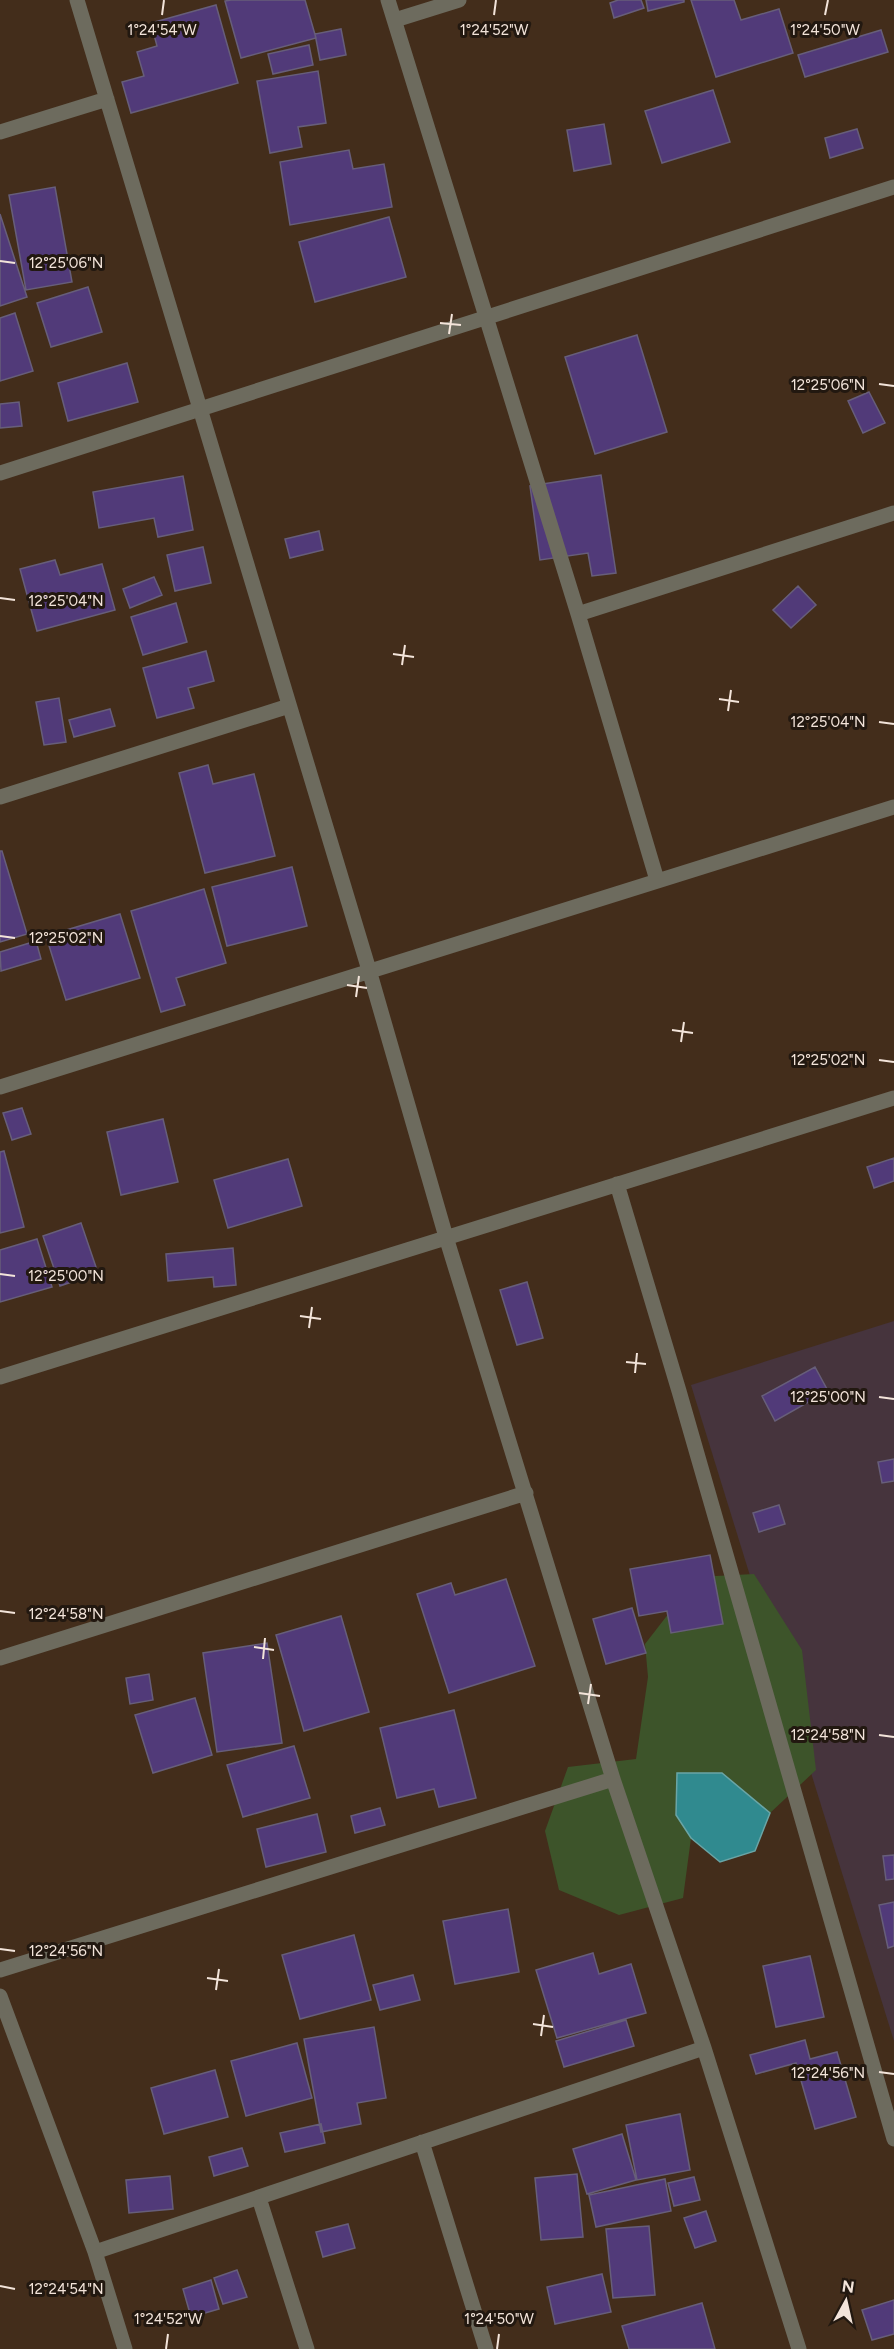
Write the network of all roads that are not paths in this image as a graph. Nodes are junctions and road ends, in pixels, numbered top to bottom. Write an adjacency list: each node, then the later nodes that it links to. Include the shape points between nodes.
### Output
1 (77, 0): 5 (street)
2 (388, 0): 4 (street)
3 (459, 0): 4 (street)
4 (394, 20): 8 (street)
5 (107, 99): 6 (street); 9 (street)
6 (0, 132)
7 (894, 187): 8 (street)
8 (486, 318): 9 (street); 12 (street)
9 (201, 410): 10 (street); 13 (street)
10 (0, 473)
11 (894, 513): 12 (street)
12 (578, 614): 16 (street)
13 (289, 706): 14 (street); 17 (street)
14 (0, 797)
15 (894, 807): 16 (street)
16 (657, 880): 17 (street)
17 (369, 970): 18 (street); 21 (street)
18 (0, 1087)
19 (894, 1098): 20 (street)
20 (617, 1184): 21 (street); 29 (street)
21 (446, 1237): 22 (street); 23 (street)
22 (0, 1377)
23 (526, 1493): 24 (street); 25 (street)
24 (0, 1658)
25 (613, 1779): 26 (street); 28 (street)
26 (0, 1970)
27 (0, 1996): 32 (street)
28 (704, 2048): 30 (street); 36 (street)
29 (894, 2139)
30 (422, 2142): 31 (street); 35 (street)
31 (259, 2198): 32 (street); 34 (street)
32 (95, 2252): 33 (street)
33 (125, 2349)
34 (307, 2349)
35 (486, 2349)
36 (799, 2349)

